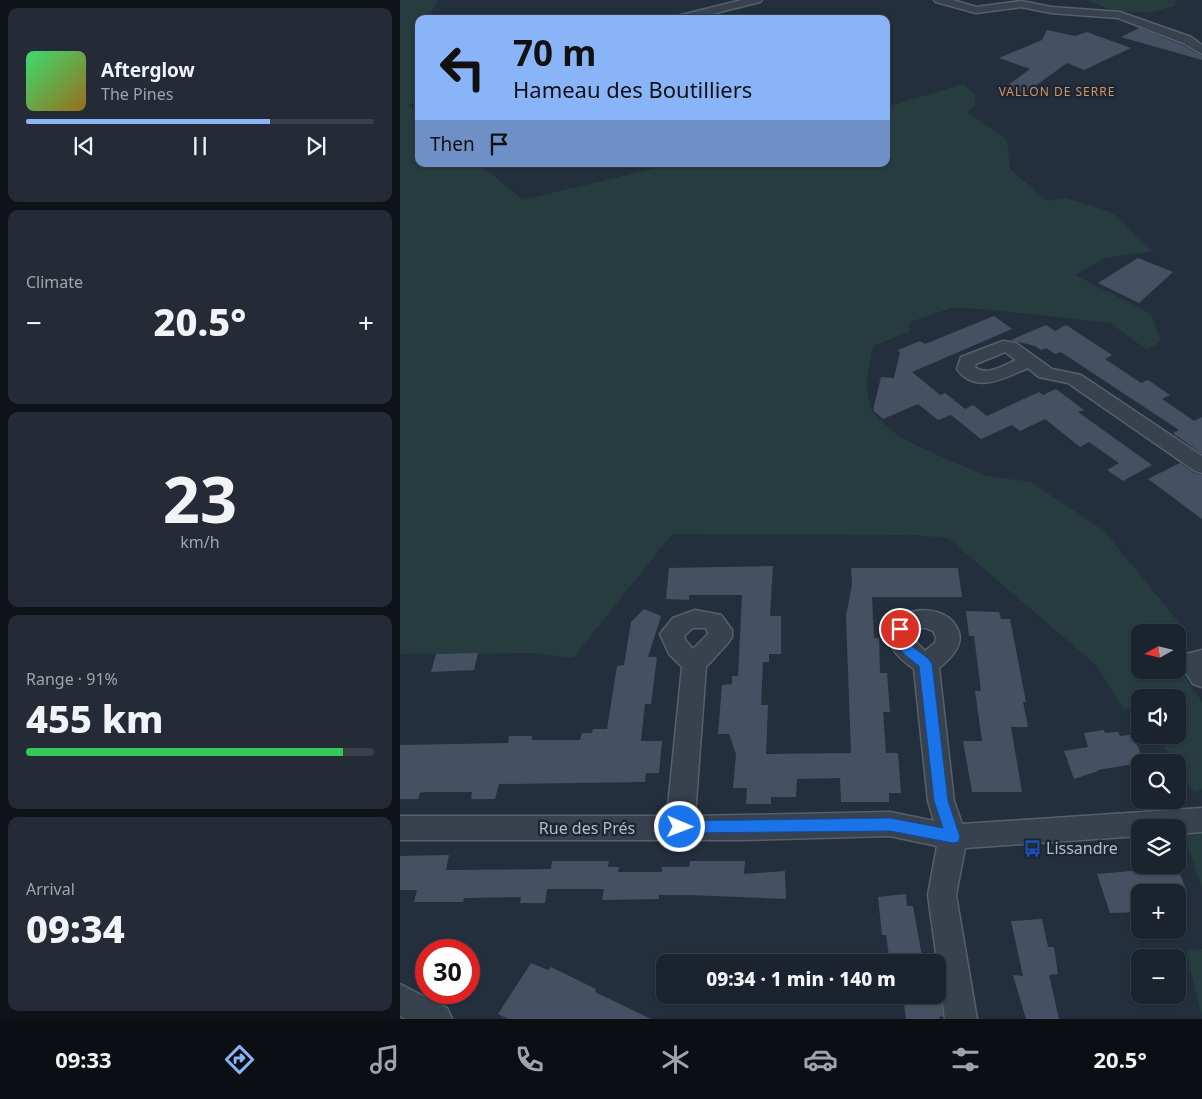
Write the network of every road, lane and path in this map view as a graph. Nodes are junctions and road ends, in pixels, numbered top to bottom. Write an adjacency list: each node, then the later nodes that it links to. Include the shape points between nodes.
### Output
1 (756, 0): 3 (street)
2 (940, 0): 4 (street, via 976,10 1021,4 1051,10 1120,15 1187,40)
3 (694, 15)
4 (1202, 50)
5 (1030, 361): 6 (street, via 1046,373 1074,379)
6 (1202, 466)
7 (1202, 659): 10 (street, via 1191,662)
8 (694, 664): 12 (street)
9 (926, 664): 14 (street, via 941,801)
10 (1202, 677)
11 (1202, 820): 14 (street, Rue des Prés)
12 (680, 827): 13 (street, Rue des Prés); 14 (street, Rue des Prés, via 890,824)
13 (400, 828)
14 (953, 837): 17 (street, via 942,895)
15 (400, 999): 16 (street)
16 (436, 1019)
17 (961, 1019)

